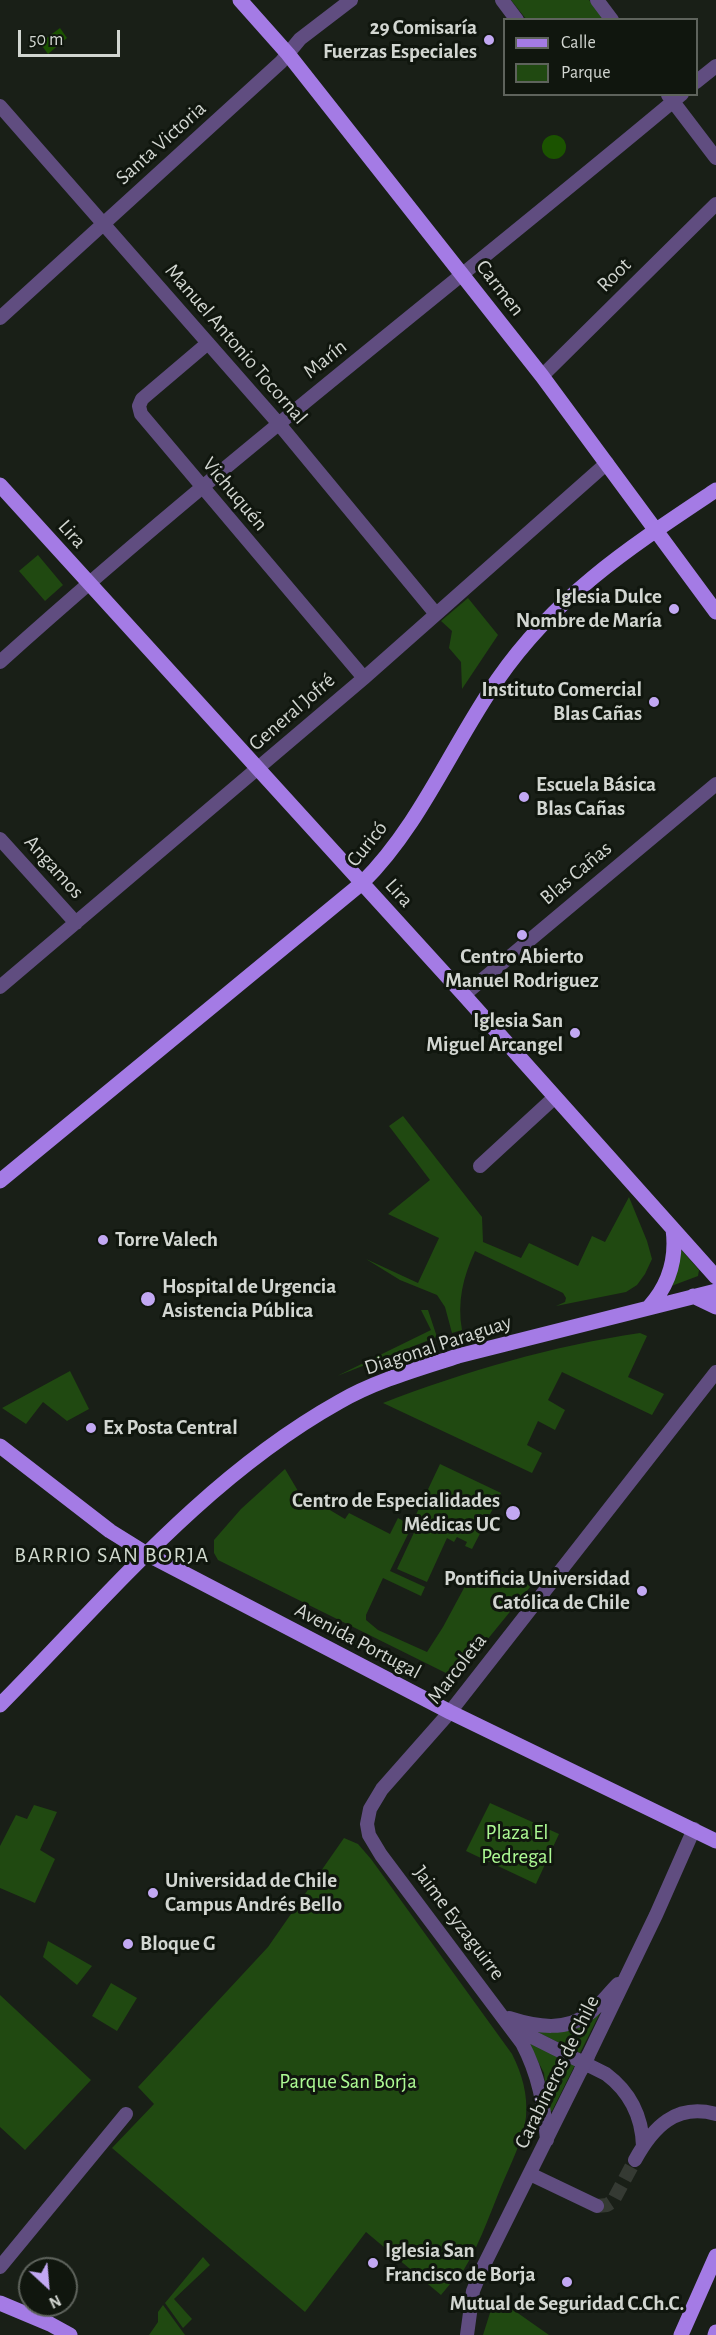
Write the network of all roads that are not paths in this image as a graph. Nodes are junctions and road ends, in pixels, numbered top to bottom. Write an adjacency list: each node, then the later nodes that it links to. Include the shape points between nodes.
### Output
1 (240, 0): 7 (main road, Carmen)
2 (351, 0): 7 (street, Santa Victoria, via 300,39)
3 (502, 0): 5 (street)
4 (597, 0): 6 (street)
5 (516, 18)
6 (610, 18)
7 (288, 54): 14 (street, Santa Victoria); 15 (main road, Carmen)
8 (716, 66): 9 (street)
9 (698, 80)
10 (675, 97): 12 (street); 15 (street, Marín)
11 (0, 106): 14 (street, Manuel Antonio Tocornal)
12 (716, 158)
13 (716, 204): 18 (street, Root)
14 (104, 224): 16 (street, Santa Victoria); 17 (street, Manuel Antonio Tocornal)
15 (462, 274): 18 (main road, Carmen); 19 (street, Marín)
16 (0, 318)
17 (208, 343): 19 (street, Manuel Antonio Tocornal); 22 (street, Vichuquén, via 146,395 139,406)
18 (542, 376): 20 (main road, Carmen)
19 (279, 424): 22 (street, Marín); 27 (street, Manuel Antonio Tocornal)
20 (608, 463): 24 (main road, Carmen); 27 (street, General Jofré)
21 (0, 485): 25 (main road, Lira)
22 (201, 487): 25 (street, Marín); 29 (street, Vichuquén)
23 (716, 490): 24 (main road, Curicó)
24 (656, 529): 26 (main road, Carmen); 33 (main road, Curicó, via 581,585 513,658 392,850)
25 (88, 583): 28 (street, Marín); 30 (main road, Lira)
26 (716, 612)
27 (436, 614): 29 (street, General Jofré)
28 (0, 662)
29 (364, 678): 30 (street, General Jofré)
30 (258, 769): 33 (main road, Lira); 34 (street, General Jofré)
31 (716, 784): 36 (street, Blas Cañas)
32 (0, 839): 34 (street, Angamos)
33 (362, 883): 36 (main road, Lira); 39 (main road, Curicó)
34 (76, 923): 35 (street, General Jofré)
35 (0, 987)
36 (464, 995): 37 (main road, Lira)
37 (555, 1097): 38 (street); 40 (main road, Lira)
38 (480, 1166)
39 (0, 1181)
40 (673, 1229): 41 (main road, Lira); 44 (main road, via 673,1266 664,1288)
41 (716, 1277)
42 (716, 1291): 43 (main road, Diagonal Paraguay)
43 (693, 1296): 44 (main road, Diagonal Paraguay); 45 (main road)
44 (649, 1307): 48 (main road, Diagonal Paraguay, via 448,1359 339,1402 283,1435 228,1478)
45 (716, 1307)
46 (716, 1372): 50 (street, Marcoleta)
47 (0, 1446): 48 (main road, Avenida Portugal, via 110,1531)
48 (147, 1554): 49 (main road, Diagonal Paraguay); 50 (main road, Avenida Portugal)
49 (0, 1705)
50 (450, 1712): 51 (main road, Avenida Portugal); 53 (street, Marcoleta, via 382,1789 370,1809 369,1835)
51 (694, 1829): 52 (main road, Avenida Portugal); 54 (street, Carabineros de Chile)
52 (716, 1841)
53 (381, 1855): 55 (street, Jaime Eyzaguirre)
54 (625, 1979): 55 (street, via 590,2013 571,2023 543,2026); 58 (street, Carabineros de Chile, bridge)
55 (508, 2022): 58 (street, Jaime Eyzaguirre, via 527,2051 538,2078); 59 (street, Jaime Eyzaguirre, via 616,2081 636,2109)
56 (126, 2114): 64 (street)
57 (716, 2114): 59 (street, via 691,2112 671,2118 654,2130)
58 (546, 2140): 61 (street, Carabineros de Chile)
59 (643, 2146): 60 (street)
60 (635, 2160)
61 (530, 2174): 62 (street); 67 (street, Carabineros de Chile, via 473,2291)
62 (597, 2206)
63 (716, 2256): 68 (main road)
64 (0, 2267)
65 (0, 2303): 66 (main road)
66 (70, 2335)
67 (467, 2335)
68 (681, 2335)

